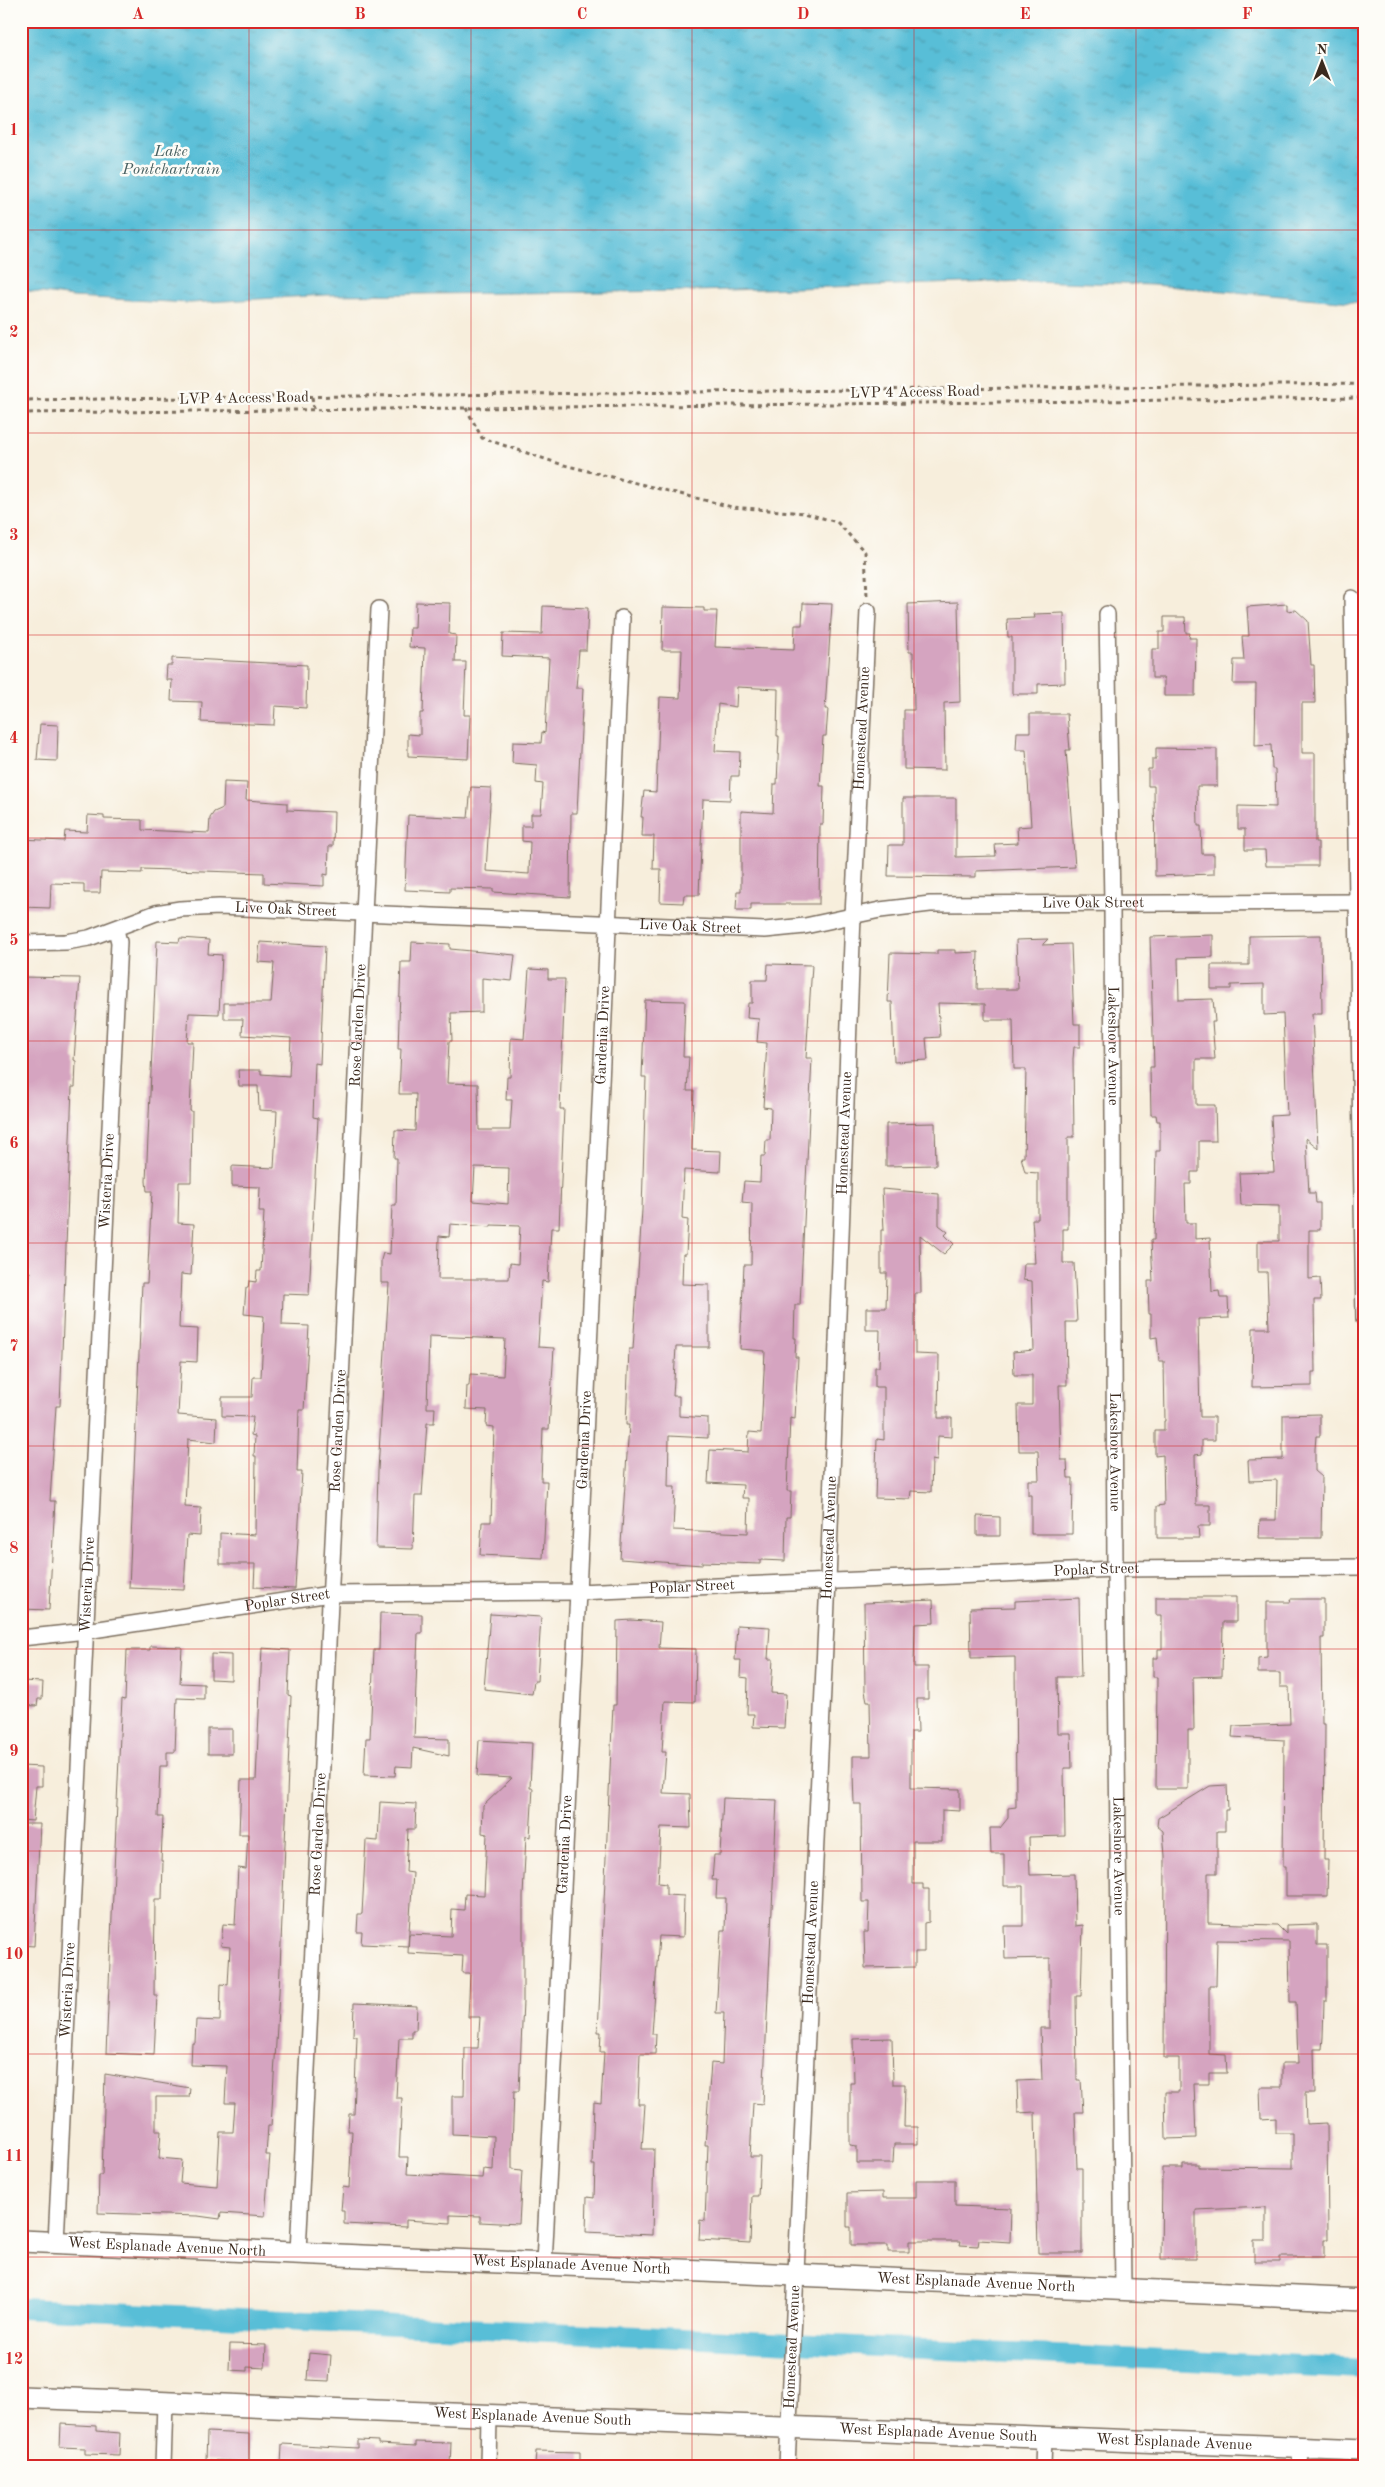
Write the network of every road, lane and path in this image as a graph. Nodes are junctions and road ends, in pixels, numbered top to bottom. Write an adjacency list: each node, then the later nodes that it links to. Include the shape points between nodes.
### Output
1 (1364, 384): 2 (path)
2 (312, 397): 4 (path); 6 (path)
3 (1364, 398): 5 (path, LVP 4 Access Road)
4 (21, 400)
5 (466, 408): 6 (path, LVP 4 Access Road); 10 (path, via 482,438 560,464 732,507 804,513 837,522 864,552)
6 (314, 410): 7 (path, LVP 4 Access Road)
7 (21, 413)
8 (1352, 598): 13 (street)
9 (379, 609): 15 (street, Rose Garden Drive)
10 (868, 611): 16 (street, Homestead Avenue)
11 (1107, 614): 14 (street, Lakeshore Avenue)
12 (622, 618): 17 (street, Gardenia Drive)
13 (1361, 902): 14 (street, Live Oak Street); 20 (street)
14 (1112, 904): 16 (street, Live Oak Street, via 930,904); 22 (street, Lakeshore Avenue)
15 (364, 913): 17 (street, Live Oak Street); 18 (street, Live Oak Street, via 219,907 180,909 156,913); 25 (street, Rose Garden Drive)
16 (853, 916): 17 (street, Live Oak Street, via 765,930); 23 (street, Homestead Avenue)
17 (609, 924): 24 (street, Gardenia Drive)
18 (116, 930): 19 (street, Live Oak Street, via 66,942); 26 (street, Wisteria Drive, via 119,942)
19 (21, 943)
20 (1364, 1319)
21 (1364, 1567): 22 (street, Poplar Street)
22 (1114, 1569): 23 (street, Poplar Street); 33 (street, Lakeshore Avenue)
23 (828, 1581): 24 (street, Poplar Street); 32 (street, Homestead Avenue)
24 (578, 1592): 25 (street, Poplar Street); 31 (street, Gardenia Drive)
25 (330, 1594): 26 (street, Poplar Street); 30 (street, Rose Garden Drive)
26 (86, 1632): 27 (street, Poplar Street); 29 (street, Wisteria Drive)
27 (21, 1638)
28 (21, 2241): 29 (main road, West Esplanade Avenue North)
29 (56, 2242): 30 (main road, West Esplanade Avenue North)
30 (298, 2252): 31 (main road, West Esplanade Avenue North)
31 (544, 2264): 32 (main road, West Esplanade Avenue North)
32 (796, 2274): 33 (main road, West Esplanade Avenue North); 38 (street, Homestead Avenue)
33 (1123, 2288): 34 (main road)
34 (1364, 2300)
35 (21, 2397): 36 (main road, West Esplanade Avenue South)
36 (165, 2403): 37 (main road, West Esplanade Avenue South); 42 (street)
37 (489, 2416): 38 (main road, West Esplanade Avenue South); 43 (street)
38 (788, 2426): 39 (main road, West Esplanade Avenue South); 44 (street, Homestead Avenue)
39 (1044, 2437): 41 (main road, West Esplanade Avenue); 45 (street)
40 (1364, 2450): 41 (main road, West Esplanade Avenue)
41 (1300, 2457)
42 (163, 2466)
43 (488, 2466)
44 (787, 2466)
45 (1043, 2466)

